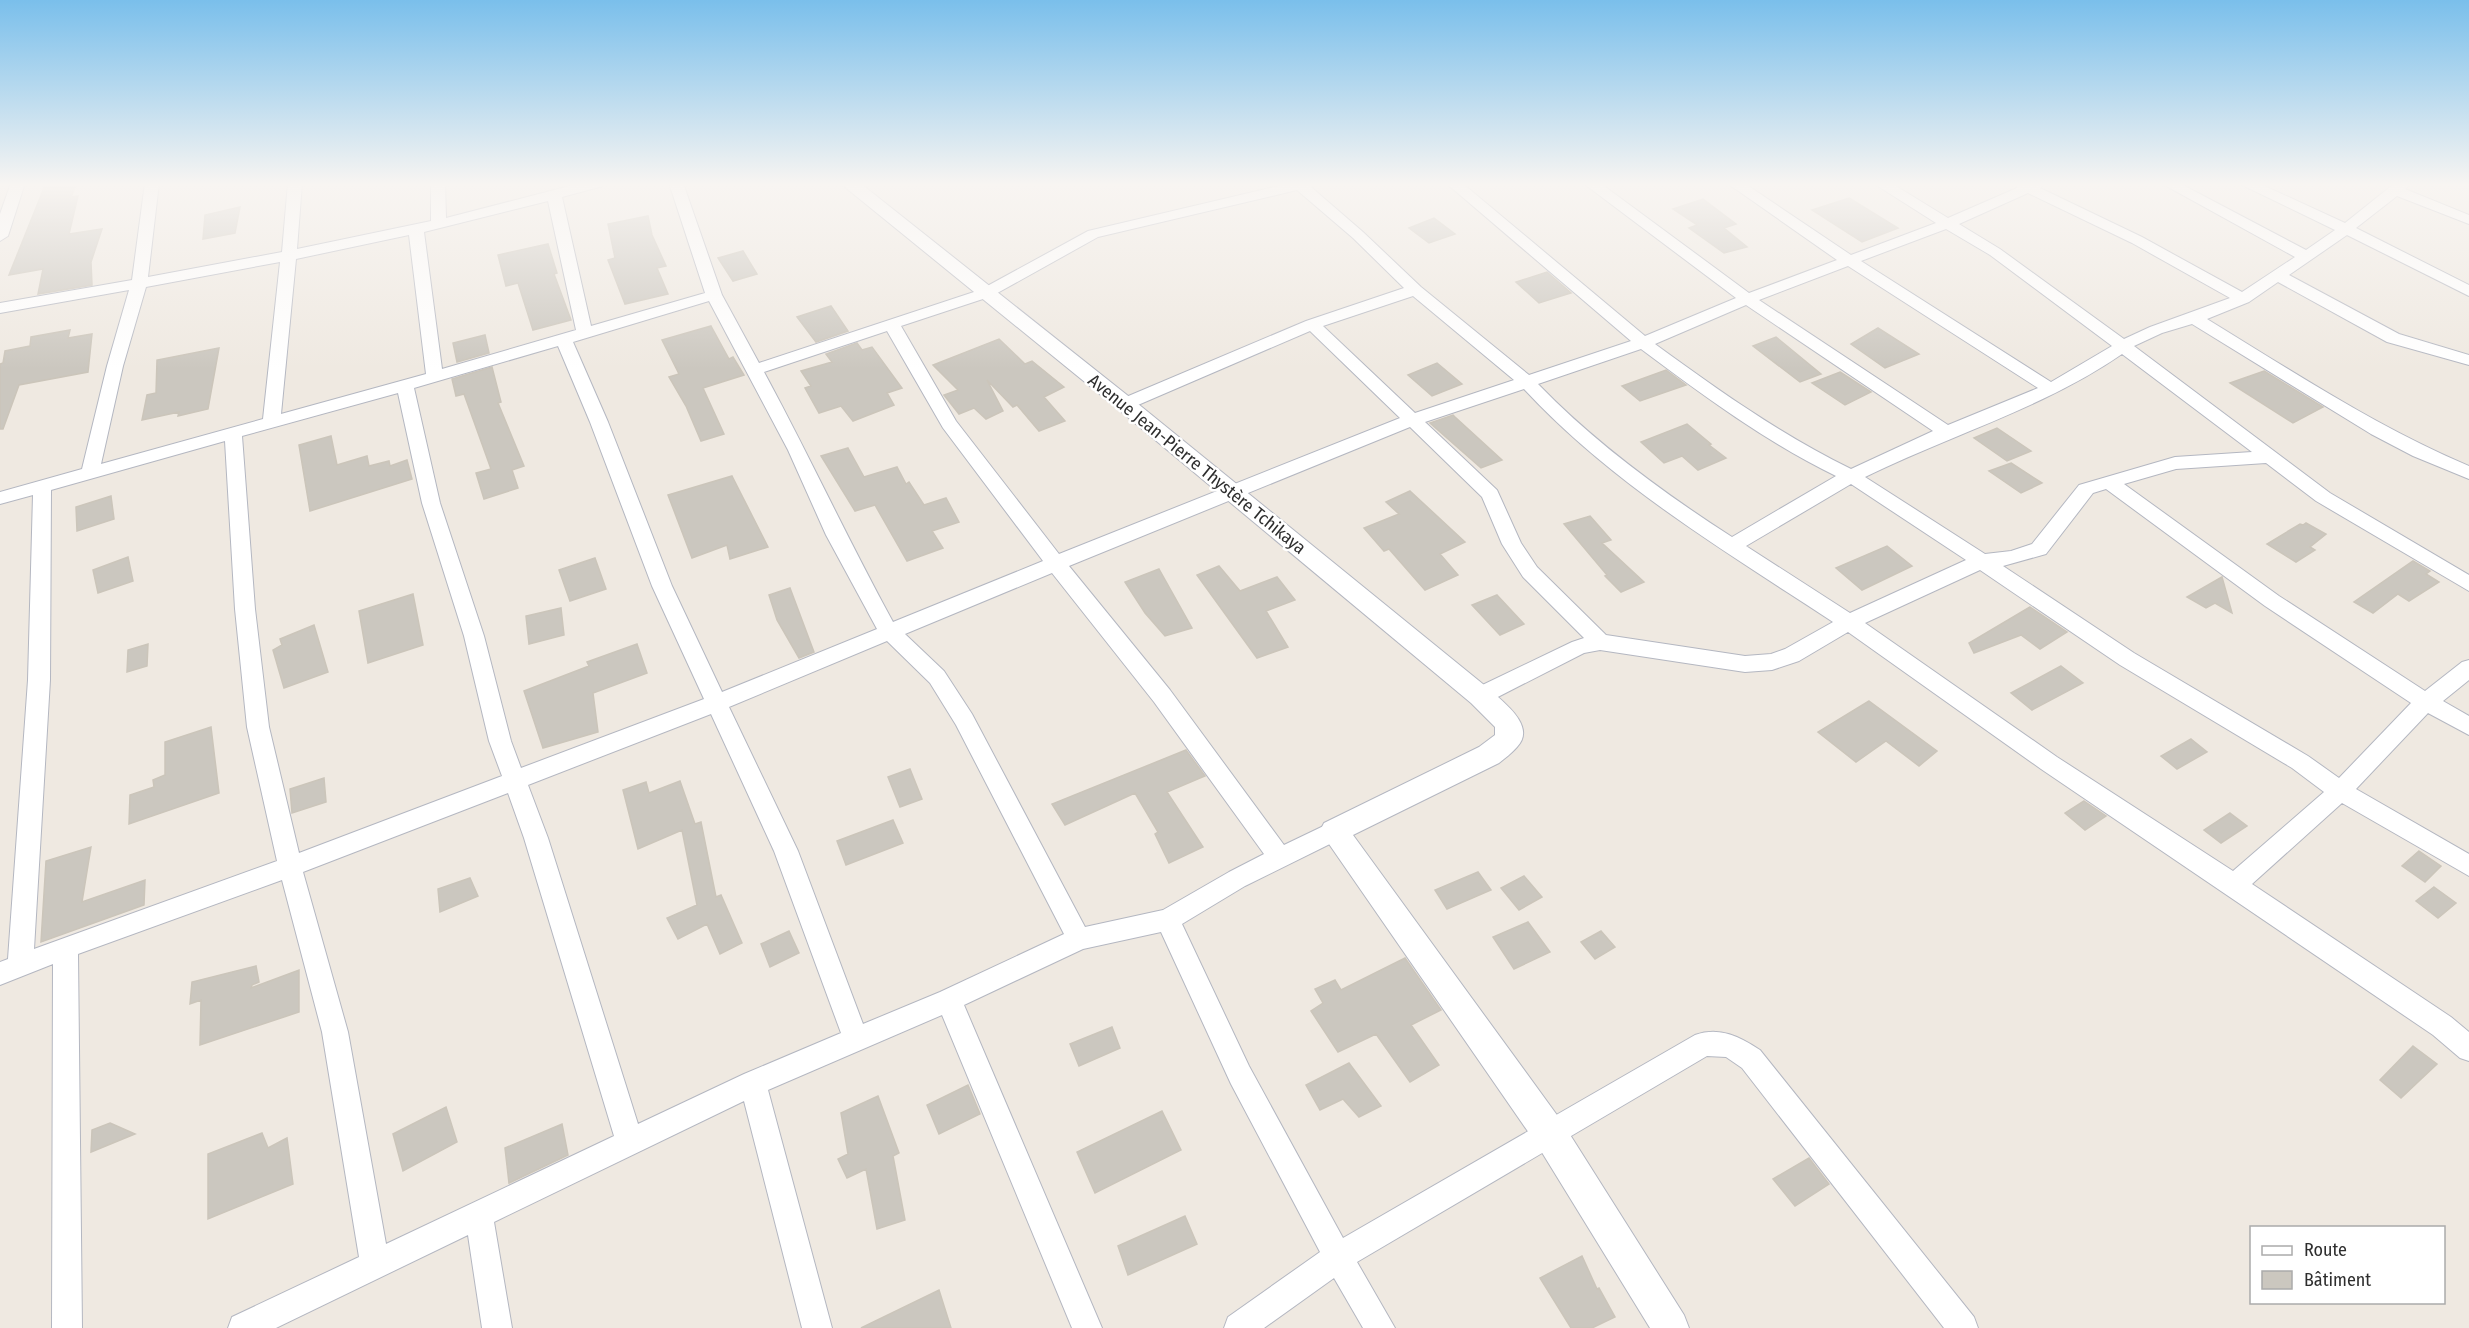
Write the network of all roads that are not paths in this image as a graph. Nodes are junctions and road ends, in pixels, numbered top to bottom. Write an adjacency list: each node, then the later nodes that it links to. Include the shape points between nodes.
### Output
1 (144, 245): 23 (street)
2 (291, 245): 20 (street)
3 (343, 245): 20 (street)
4 (418, 245): 40 (street)
5 (565, 245): 34 (street)
6 (695, 245): 27 (street)
7 (926, 245): 26 (street, Avenue Jean-Pierre Thystère Tchikaya)
8 (1073, 245): 26 (street)
9 (1368, 245): 24 (street)
10 (1527, 245): 36 (street)
11 (1674, 245): 29 (street)
12 (1826, 245): 21 (street)
13 (1891, 245): 21 (street)
14 (1983, 245): 37 (street)
15 (2145, 245): 28 (street)
16 (2285, 245): 19 (street)
17 (2320, 245): 19 (street)
18 (2375, 245): 25 (street)
19 (2304, 255): 22 (street)
20 (290, 256): 23 (street); 46 (street)
21 (1851, 260): 29 (street); 43 (street)
22 (2277, 275): 28 (street); 38 (street, via 2393,338)
23 (139, 284): 30 (street); 50 (street)
24 (1415, 290): 32 (street); 41 (street)
25 (2469, 291)
26 (986, 293): 33 (street); 44 (street, Avenue Jean-Pierre Thystère Tchikaya)
27 (714, 295): 34 (street); 39 (street)
28 (2243, 298): 31 (street)
29 (1747, 299): 36 (street); 47 (street)
30 (0, 309)
31 (2194, 318): 37 (street); 51 (street, via 2377,430)
32 (1312, 324): 44 (street); 45 (street)
33 (892, 325): 39 (street); 59 (street, via 949,424)
34 (585, 334): 35 (street)
35 (564, 340): 40 (street); 66 (street, via 662,586)
36 (1643, 343): 41 (street); 52 (street, via 1762,428)
37 (2124, 345): 43 (street); 49 (street)
38 (2469, 360)
39 (753, 370): 62 (street)
40 (435, 377): 42 (street)
41 (1527, 382): 45 (street); 57 (street, via 1604,454)
42 (405, 385): 46 (street); 69 (street, via 431,503)
43 (2051, 389): 47 (street)
44 (1125, 404): 55 (street, Avenue Jean-Pierre Thystère Tchikaya)
45 (1412, 420): 55 (street); 63 (street, via 1490,494 1530,573)
46 (271, 423): 48 (street)
47 (1948, 433): 52 (street)
48 (233, 434): 50 (street); 73 (street, via 258,727)
49 (2269, 457): 53 (street, via 2175,463); 60 (street, via 2323,496)
50 (90, 473): 54 (street)
51 (2469, 473)
52 (1851, 477): 57 (street); 58 (street)
53 (2109, 482): 58 (street, via 2086,489 2038,549 2013,558); 67 (street, via 2160,524)
54 (42, 486): 56 (street); 79 (street, via 39,680)
55 (1231, 491): 59 (street); 65 (street, Avenue Jean-Pierre Thystère Tchikaya)
56 (0, 498)
57 (1732, 545): 61 (street)
58 (1980, 562): 61 (street); 70 (street, via 2127,659 2300,762)
59 (1056, 564): 62 (street); 72 (street, via 1162,696)
60 (2469, 584)
61 (1849, 622): 63 (street, via 1792,655 1772,662 1745,664); 75 (street, via 2049,763)
62 (888, 631): 66 (street); 77 (street, via 937,677 964,720)
63 (1600, 642): 65 (street, via 1579,647)
64 (2469, 668): 67 (street)
65 (1480, 696): 71 (street, Avenue Jean-Pierre Thystère Tchikaya, via 1508,723 1509,739 1489,755)
66 (716, 703): 69 (street); 81 (street, via 786,851)
67 (2426, 703): 68 (street); 70 (street)
68 (2469, 726)
69 (514, 779): 73 (street); 85 (street, via 536,838)
70 (2340, 791): 74 (street); 75 (street)
71 (1334, 831): 72 (street); 84 (street)
72 (1280, 858): 76 (street)
73 (290, 866): 78 (street); 88 (street, via 334,1032)
74 (2469, 866)
75 (2234, 885): 82 (street, via 2442,1026)
76 (1168, 920): 77 (street); 87 (street, via 1240,1075)
77 (1079, 939): 80 (street)
78 (66, 947): 79 (street); 89 (street)
79 (10, 970)
80 (949, 1000): 81 (street); 93 (street)
81 (856, 1038): 83 (street)
82 (2469, 1049)
83 (753, 1083): 85 (street); 92 (street)
84 (1550, 1134): 87 (street); 96 (street); 97 (street, via 1704,1044 1730,1045 1751,1059)
85 (630, 1143): 86 (street)
86 (479, 1216): 88 (street); 91 (street)
87 (1338, 1257): 94 (street); 95 (street)
88 (375, 1263): 90 (street)
89 (68, 1328)
90 (243, 1328)
91 (497, 1328)
92 (817, 1328)
93 (1087, 1328)
94 (1239, 1328)
95 (1380, 1328)
96 (1671, 1328)
97 (1963, 1328)

